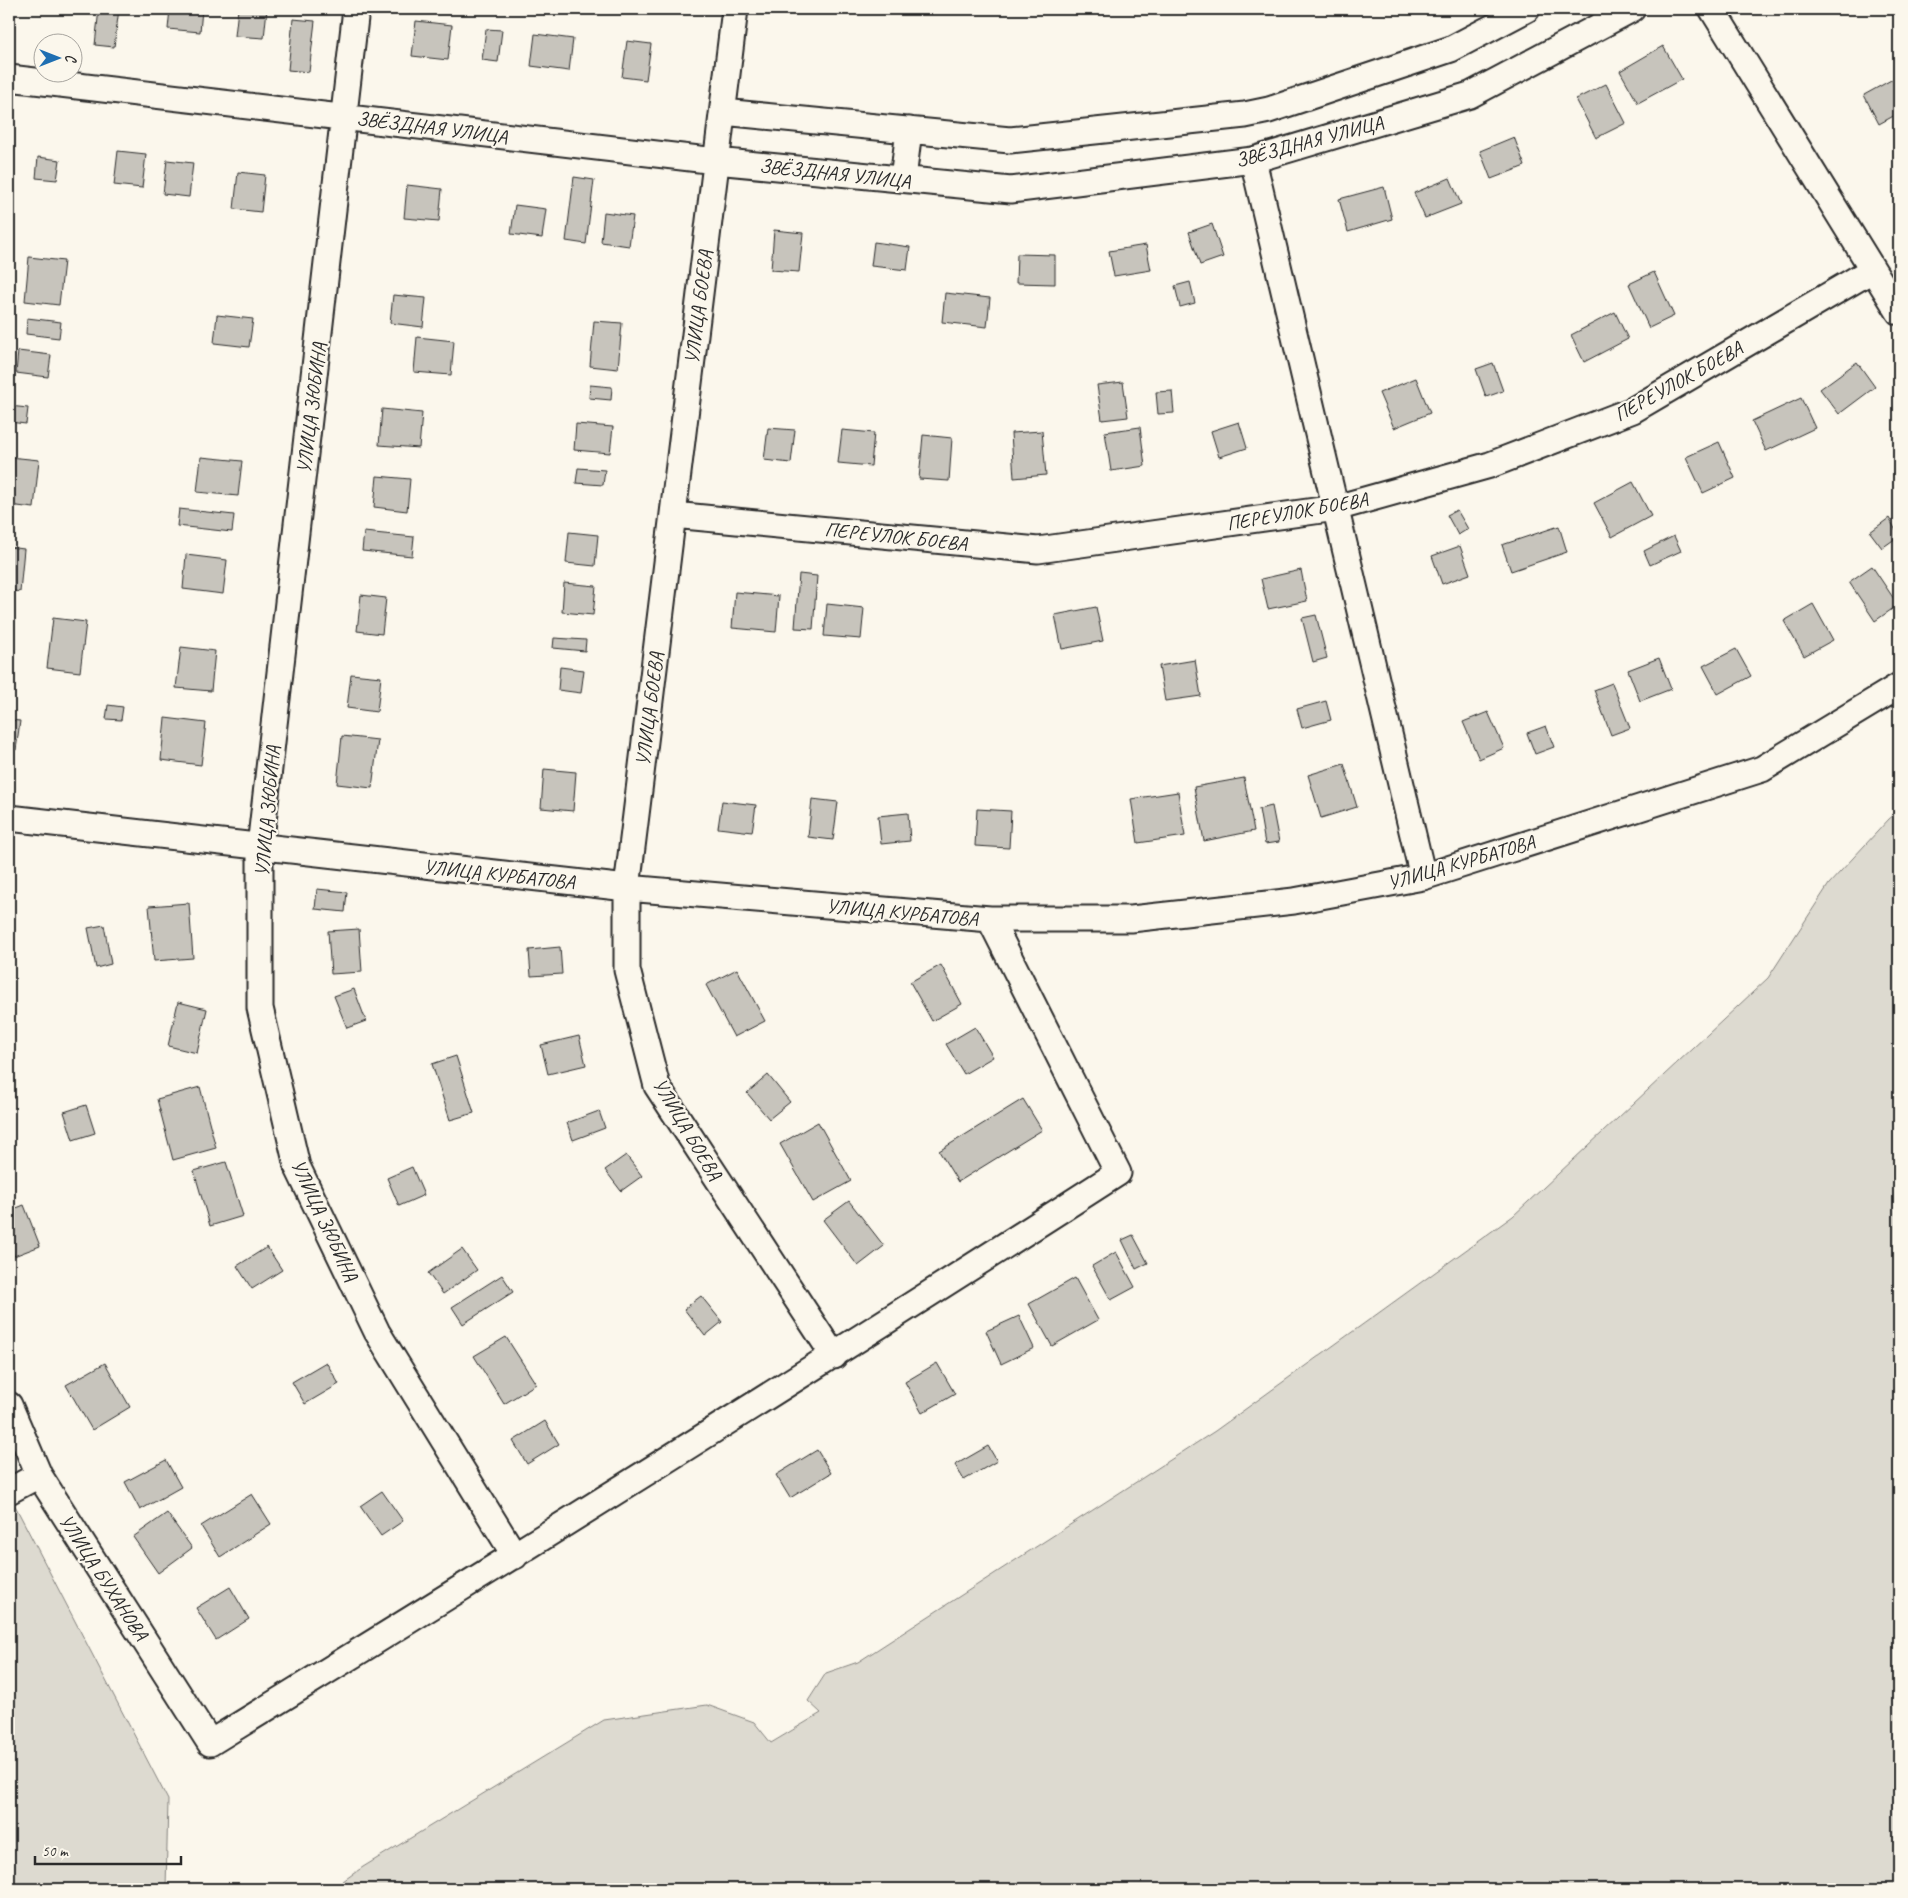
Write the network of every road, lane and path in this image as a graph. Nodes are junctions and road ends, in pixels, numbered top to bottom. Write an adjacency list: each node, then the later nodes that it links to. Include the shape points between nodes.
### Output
1 (356, 9): 8 (street, УЛИЦА ЗЮБИНА)
2 (735, 9): 7 (street, УЛИЦА БОЕВА)
3 (1527, 9): 9 (street, ЗВЁЗДНАЯ УЛИЦА, via 1451,49 1269,110 1245,115 1010,140)
4 (1632, 9): 10 (street, ЗВЁЗДНАЯ УЛИЦА, via 1470,95)
5 (1712, 9): 13 (street)
6 (9, 78): 8 (street, ЗВЁЗДНАЯ УЛИЦА)
7 (723, 112): 9 (street, ЗВЁЗДНАЯ УЛИЦА); 11 (street, УЛИЦА БОЕВА)
8 (344, 117): 11 (street, ЗВЁЗДНАЯ УЛИЦА); 19 (street, УЛИЦА ЗЮБИНА)
9 (908, 130): 12 (street)
10 (1253, 160): 12 (street, ЗВЁЗДНАЯ УЛИЦА, via 1011,190); 15 (street)
11 (716, 161): 12 (street, ЗВЁЗДНАЯ УЛИЦА); 16 (street, УЛИЦА БОЕВА)
12 (903, 179)
13 (1872, 270): 14 (street); 15 (street, ПЕРЕУЛОК БОЕВА, via 1632,410 1490,465)
14 (1899, 312)
15 (1336, 508): 16 (street, ПЕРЕУЛОК БОЕВА, via 1038,550); 20 (street)
16 (673, 515): 21 (street, УЛИЦА БОЕВА)
17 (1899, 686): 20 (street, УЛИЦА КУРБАТОВА, via 1762,769)
18 (9, 818): 19 (street, УЛИЦА КУРБАТОВА)
19 (260, 847): 21 (street, УЛИЦА КУРБАТОВА); 27 (street, УЛИЦА ЗЮБИНА, via 260,1008 297,1166 377,1332)
20 (1423, 877): 22 (street, УЛИЦА КУРБАТОВА, via 1294,901 1131,918)
21 (628, 888): 22 (street, УЛИЦА КУРБАТОВА); 23 (street, УЛИЦА БОЕВА, via 626,970 657,1086)
22 (990, 919): 23 (street, УЛИЦА КУРБАТОВА, via 1118,1172)
23 (834, 1356): 27 (street)
24 (9, 1405): 25 (street, УЛИЦА БУХАНОВА)
25 (39, 1475): 26 (street); 27 (street, УЛИЦА БУХАНОВА, via 210,1743)
26 (9, 1491)
27 (515, 1556)

